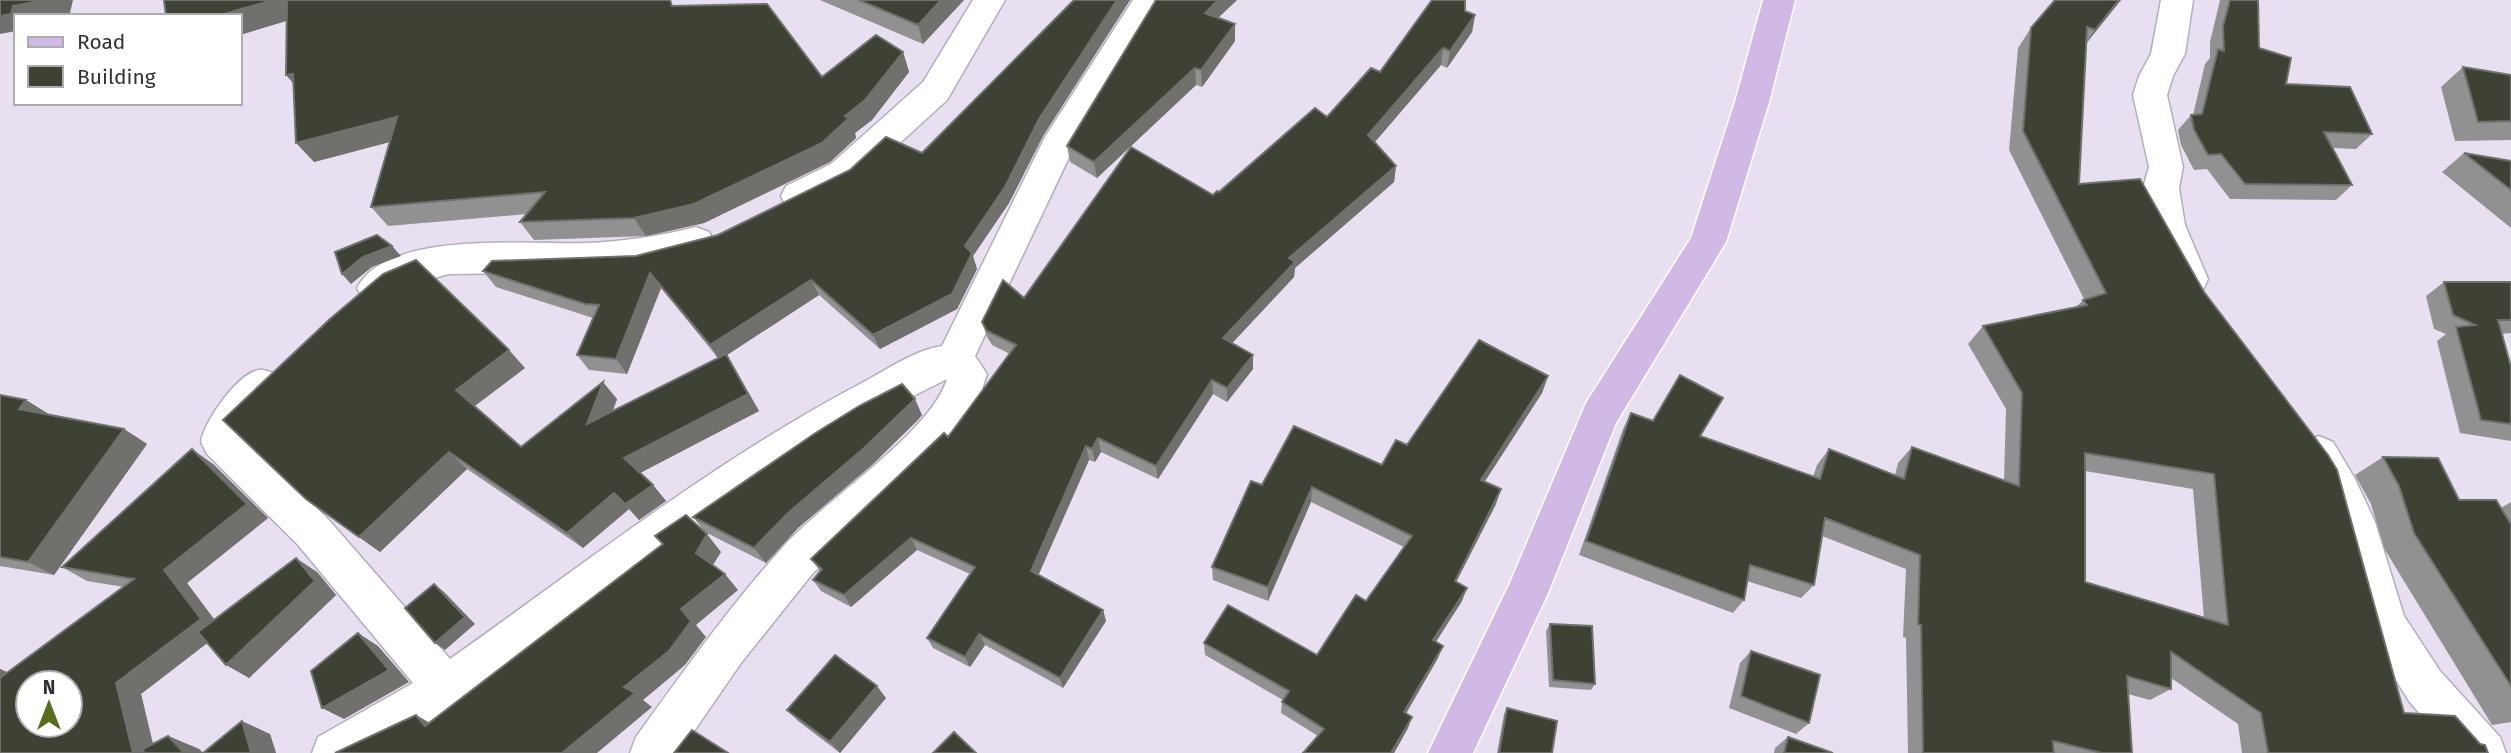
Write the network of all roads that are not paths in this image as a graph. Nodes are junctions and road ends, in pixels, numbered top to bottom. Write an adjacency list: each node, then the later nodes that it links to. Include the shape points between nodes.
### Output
1 (989, 0): 5 (street, via 935,92 843,174)
2 (1150, 0): 9 (street, via 1057,146)
3 (1779, 0): 15 (main road, via 1708,243 1600,415 1527,593)
4 (2177, 0): 7 (street, via 2168,54 2150,95 2166,167 2161,188 2167,225 2181,261)
5 (772, 209)
6 (725, 232): 8 (street, via 646,254 432,261 387,280)
7 (2208, 306)
8 (345, 314)
9 (953, 362): 12 (street, via 921,370 732,483); 14 (street, via 968,374 960,402 924,444 799,559 726,648)
10 (285, 365): 12 (street, via 226,427 221,442 313,532)
11 (2297, 422): 16 (street, via 2341,491 2379,608 2399,650 2424,687)
12 (446, 688): 13 (street)
13 (334, 753)
14 (652, 753)
15 (1450, 753)
16 (2484, 753)

